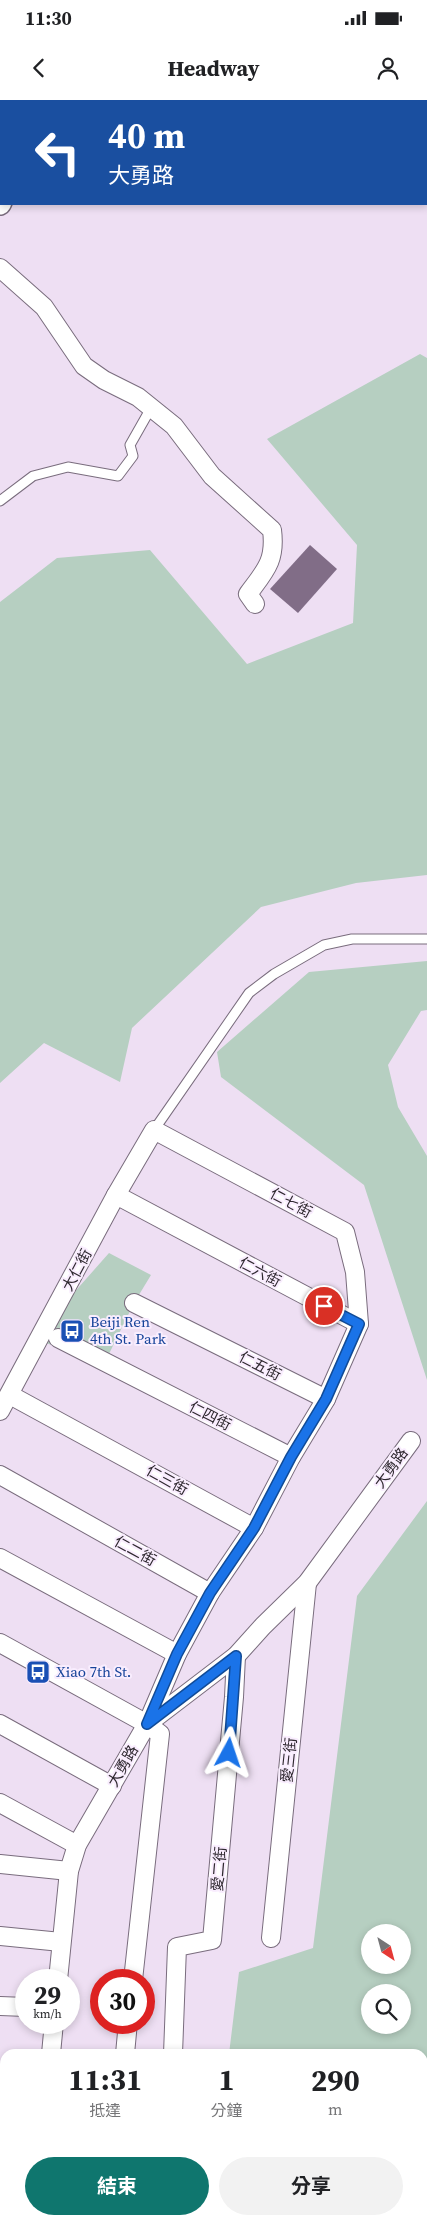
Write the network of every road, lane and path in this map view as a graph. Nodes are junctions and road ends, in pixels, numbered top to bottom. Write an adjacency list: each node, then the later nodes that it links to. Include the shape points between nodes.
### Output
1 (0, 268): 2 (street, via 44,306 84,366)
2 (151, 408): 3 (lane, via 130,445 133,456 118,476 68,467 32,476); 4 (street, via 174,426 212,476 272,530 274,547 270,564 248,594)
3 (0, 501)
4 (255, 604)
5 (427, 939): 6 (lane, via 352,939 324,945 274,974 248,993)
6 (154, 1130): 7 (street, 大仁街); 9 (street, 仁七街, via 345,1232 355,1272)
7 (116, 1195): 9 (street, 仁六街); 11 (street, 大仁街)
8 (134, 1303): 12 (street, 仁五街)
9 (359, 1324): 12 (street)
10 (58, 1338): 15 (street, 仁四街)
11 (10, 1395): 13 (street, 大仁街); 17 (street, 仁三街)
12 (326, 1399): 15 (street)
13 (0, 1411)
14 (411, 1441): 19 (street, 大勇路)
15 (291, 1457): 17 (street)
16 (0, 1475): 20 (street, 仁二街)
17 (254, 1528): 20 (street)
18 (0, 1558): 22 (street)
19 (307, 1582): 23 (street, 大勇路); 32 (street, 愛三街)
20 (210, 1593): 22 (street)
21 (0, 1643): 25 (street)
22 (177, 1654): 25 (street)
23 (236, 1656): 25 (street, 大勇路); 42 (street, 愛二街, via 212,1940 177,1947)
24 (0, 1724): 26 (street)
25 (147, 1724): 26 (street, 大勇路); 35 (street, via 160,1734)
26 (112, 1786): 28 (street, 大勇路)
27 (0, 1803): 28 (street)
28 (77, 1845): 30 (street, 大勇路)
29 (0, 1864): 30 (street)
30 (69, 1871): 33 (street, 大勇路)
31 (0, 1936): 33 (street)
32 (271, 1938)
33 (61, 1942): 34 (street, 大勇路)
34 (59, 1969)
35 (134, 1969)
36 (0, 2006): 37 (street)
37 (15, 2007)
38 (53, 2034): 40 (street)
39 (127, 2034): 41 (street)
40 (51, 2049)
41 (125, 2049)
42 (172, 2049)

